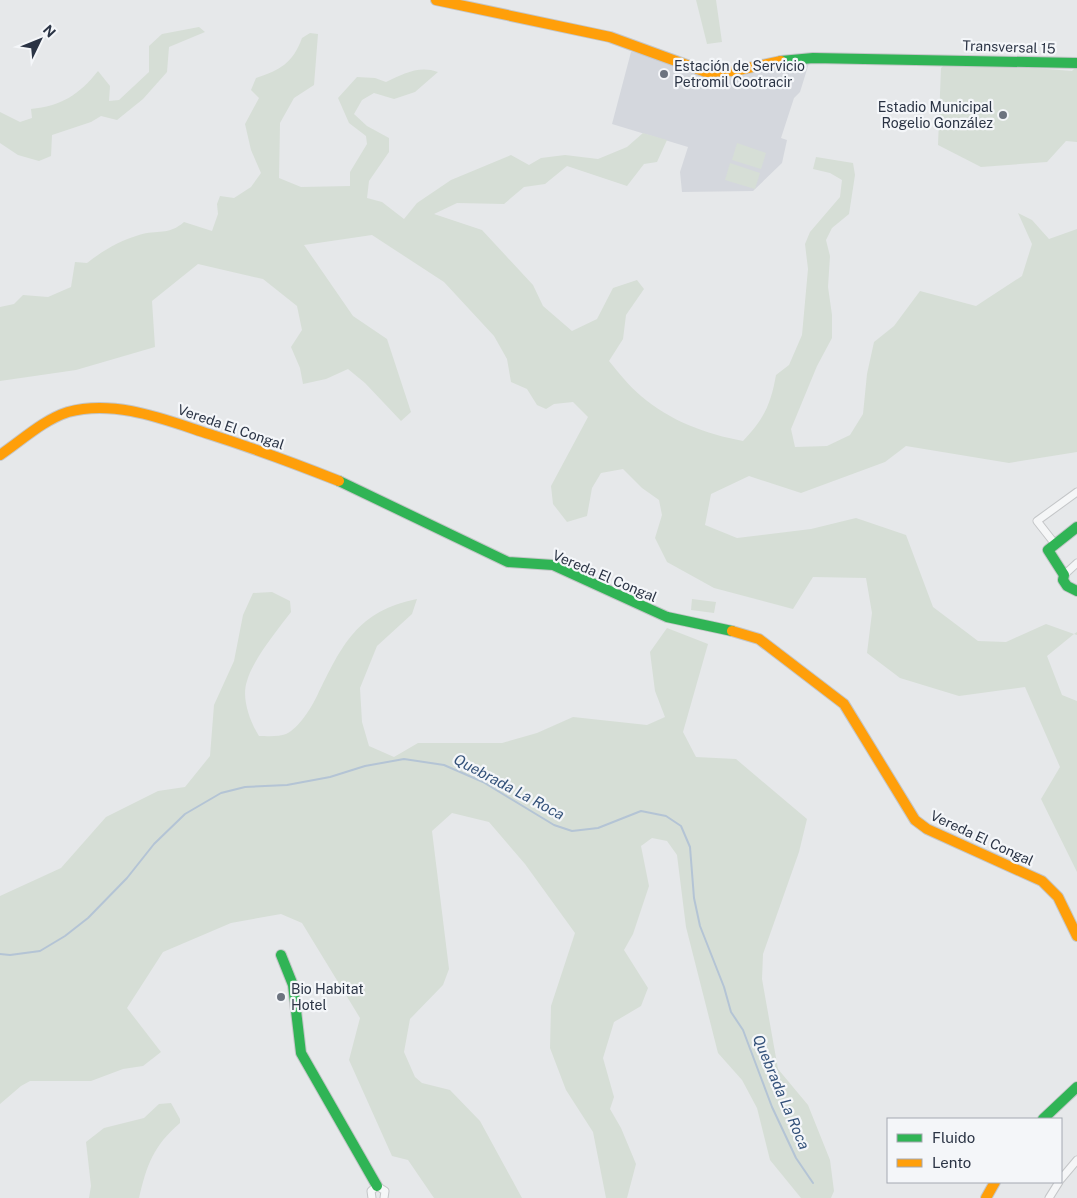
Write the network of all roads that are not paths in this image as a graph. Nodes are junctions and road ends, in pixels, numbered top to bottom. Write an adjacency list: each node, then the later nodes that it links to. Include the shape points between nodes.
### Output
1 (436, 0): 2 (street, Transversal 15, via 610,37 706,72 734,71 771,62 813,58)
2 (1077, 63)
3 (0, 455): 10 (street, Vereda El Congal, via 54,418 69,412 102,409 144,412 280,457 347,484 508,562 553,565 666,617 758,639 844,704 915,820 926,829 1042,881 1058,897)
4 (1077, 492): 6 (street, via 1038,521)
5 (1077, 527): 6 (street)
6 (1055, 544): 8 (street, via 1048,550)
7 (1077, 563): 8 (street)
8 (1064, 575): 9 (street, via 1067,586)
9 (1077, 591)
10 (1077, 936)
11 (281, 955): 20 (street, via 293,985 301,1053)
12 (1077, 1086): 13 (street)
13 (1044, 1118)
14 (1077, 1160): 16 (street)
15 (1077, 1170): 16 (street)
16 (1066, 1172): 17 (street)
17 (1062, 1177)
18 (994, 1183): 23 (street)
19 (1058, 1183): 24 (street)
20 (377, 1186): 21 (street, via 371,1191); 22 (street, via 385,1190)
21 (372, 1198)
22 (384, 1198)
23 (986, 1198)
24 (1048, 1198)

